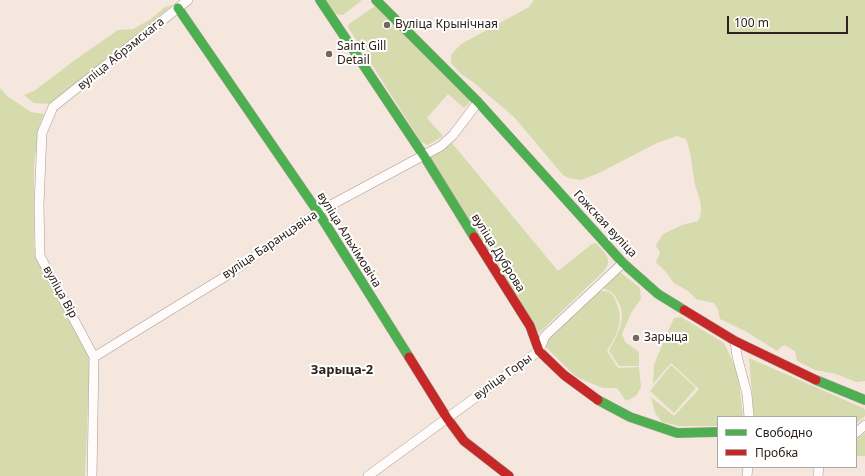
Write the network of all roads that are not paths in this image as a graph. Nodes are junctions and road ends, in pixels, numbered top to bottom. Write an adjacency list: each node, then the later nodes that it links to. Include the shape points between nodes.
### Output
1 (188, 0): 4 (street, вуліца Абрэмскага)
2 (320, 0): 7 (street, вуліца Дуброва)
3 (376, 0): 5 (street, Гожская вуліца)
4 (178, 8): 6 (street, вуліца Абрэмскага); 8 (street, вуліца Альхімовіча)
5 (478, 102): 7 (street, вуліца Баранцэвіча, via 453,135); 9 (street, Гожская вуліца)
6 (53, 107): 12 (street, вуліца Вір, via 42,133 40,256)
7 (424, 156): 8 (street, вуліца Баранцэвіча); 11 (street, вуліца Дуброва, via 530,326)
8 (318, 212): 12 (street, вуліца Баранцэвіча, via 226,276); 15 (street, вуліца Альхімовіча)
9 (623, 263): 10 (street, Гожская вуліца, via 658,294); 11 (street, вуліца Горы, via 545,336)
10 (735, 341): 13 (street, Гожская вуліца); 14 (street, via 747,394)
11 (539, 351): 15 (street, вуліца Горы); 17 (street, вуліца Дуброва, via 564,375 599,401 630,417 677,433)
12 (94, 357): 19 (street, вуліца Вір)
13 (865, 400)
14 (749, 416)
15 (447, 418): 20 (street, вуліца Горы); 21 (street, вуліца Альхімовіча, via 464,441)
16 (865, 425): 18 (street)
17 (717, 432)
18 (857, 432)
19 (92, 476)
20 (368, 476)
21 (509, 476)

